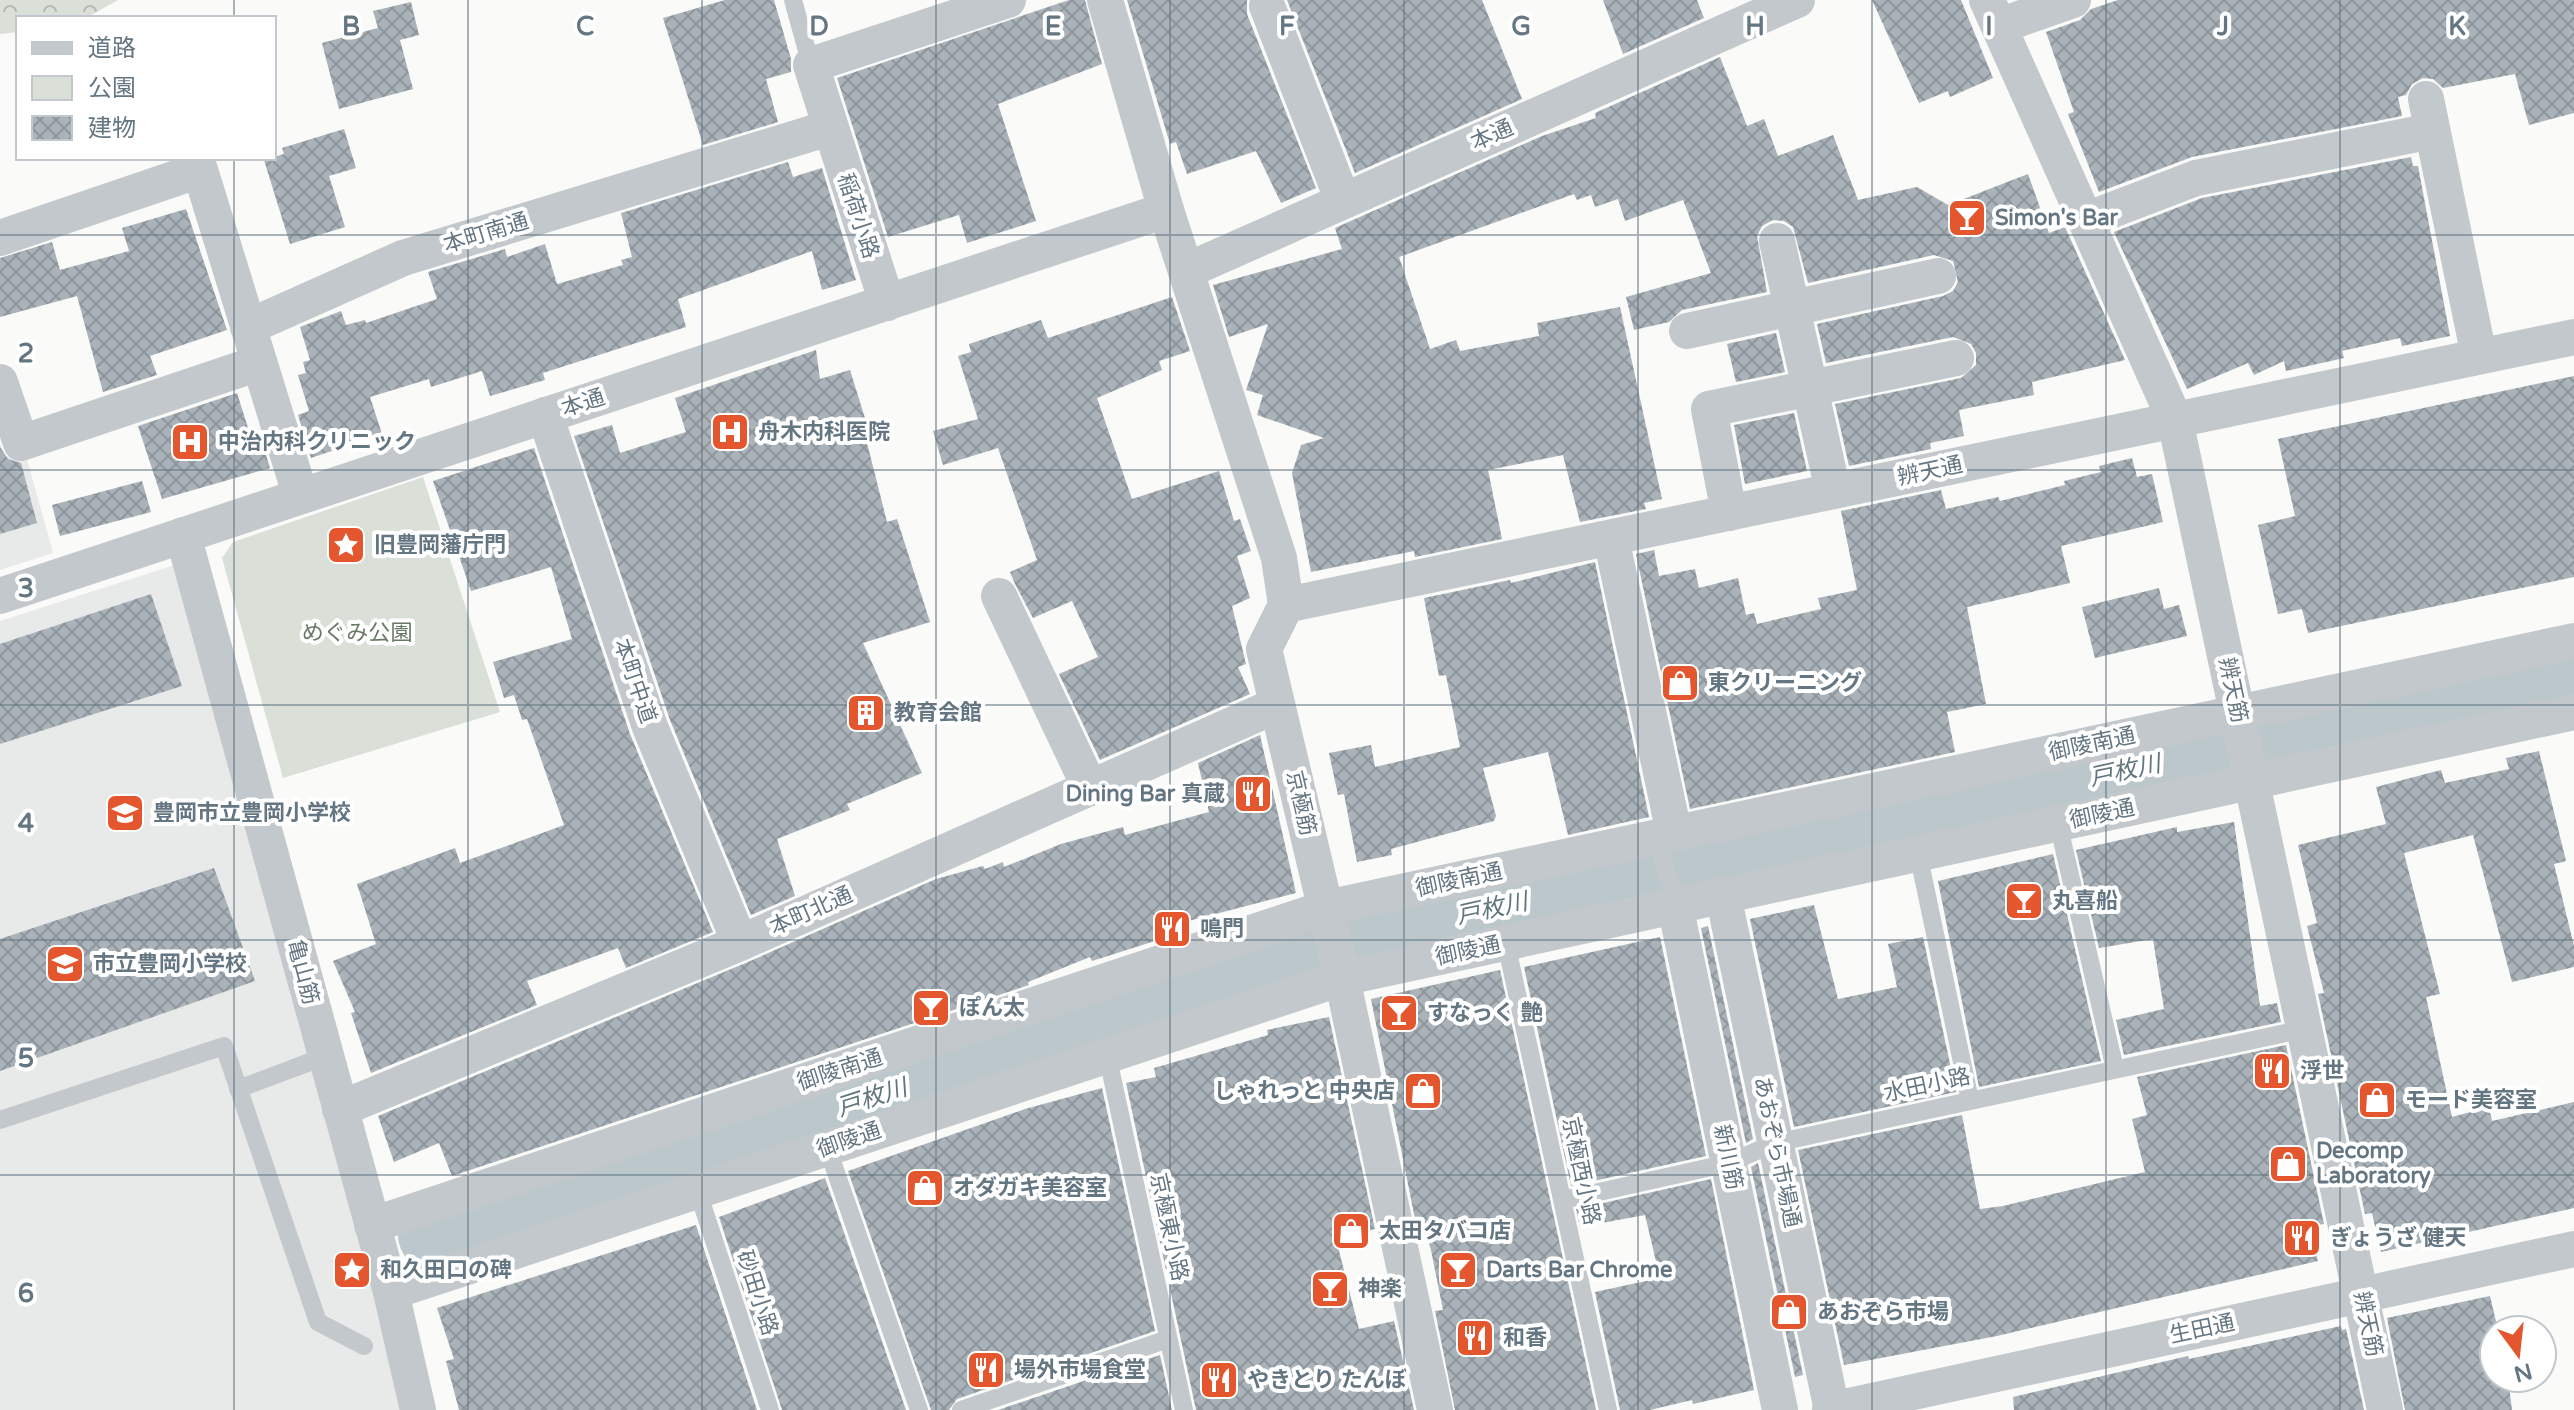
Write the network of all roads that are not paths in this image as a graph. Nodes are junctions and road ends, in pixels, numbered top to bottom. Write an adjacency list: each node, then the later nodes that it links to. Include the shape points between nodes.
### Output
1 (793, 0): 8 (lane)
2 (1008, 0): 8 (street)
3 (1105, 0): 11 (street)
4 (1797, 0): 10 (street, 本通)
5 (2073, 0): 7 (street)
6 (1267, 6): 10 (street)
7 (1993, 13): 12 (street, 辨天筋)
8 (811, 65): 9 (street)
9 (829, 128): 17 (street, 稲荷小路); 19 (street, 本町南通, via 403,258)
10 (1343, 201): 15 (street, 本通)
11 (1166, 210): 15 (street); 17 (street, 本通)
12 (2086, 220): 22 (street, via 2196,178 2429,115); 28 (street, 辨天筋)
13 (0, 238): 19 (street, via 200,170)
14 (1777, 241): 18 (street)
15 (1186, 271): 36 (street, via 1279,558)
16 (1938, 276): 18 (street)
17 (887, 303): 27 (street, 本通)
18 (1792, 308): 20 (street); 26 (street)
19 (248, 327): 24 (street)
20 (1687, 331)
21 (2574, 337): 22 (street, 辨天通)
22 (2479, 356): 28 (street, 辨天通)
23 (1956, 358): 26 (street)
24 (259, 363): 25 (street, via 21,443); 30 (street)
25 (0, 382)
26 (1810, 388): 29 (street); 31 (street, via 1709,409)
27 (545, 415): 30 (street, 本通); 49 (street, 本町中道, via 650,727)
28 (2175, 420): 29 (street, 辨天通); 40 (street, 辨天筋)
29 (1833, 491): 31 (street, 辨天通)
30 (300, 494): 32 (street, 本通)
31 (1729, 513): 33 (street, 辨天通)
32 (183, 535): 34 (street, 本通); 54 (street, 亀山筋)
33 (1611, 538): 36 (street, 辨天通); 44 (street)
34 (0, 596)
35 (999, 596): 42 (street)
36 (1286, 605): 38 (street, 京極筋, via 1264,649)
37 (2574, 641): 40 (street, 御陵南通)
38 (1277, 705): 42 (street, 本町北通); 48 (street, 京極筋)
39 (2574, 712): 41 (street, 御陵通)
40 (2239, 718): 41 (street, 辨天筋); 44 (street, 御陵南通)
41 (2251, 776): 43 (street, 御陵通); 52 (street, 辨天筋)
42 (1090, 788): 49 (street, 本町北通)
43 (2058, 823): 45 (street, 御陵通); 55 (lane)
44 (1665, 839): 47 (lane); 48 (street, 御陵南通)
45 (1918, 853): 46 (street, 御陵通); 57 (lane)
46 (1723, 895): 47 (street, 御陵通); 60 (street, あおぞら市場通)
47 (1673, 900): 50 (street, 御陵通); 62 (street, 新川筋)
48 (1328, 914): 51 (street, 京極筋); 65 (street, 御陵南通)
49 (740, 943): 58 (street, 本町北通)
50 (1506, 943): 51 (street, 御陵通); 64 (lane, 京極西小路)
51 (1341, 973): 53 (street, 御陵通); 76 (street, 京極筋)
52 (2304, 1029): 55 (lane, 水田小路); 68 (street, 辨天筋)
53 (1107, 1054): 61 (street, 御陵通); 69 (lane, 京極東小路)
54 (326, 1056): 56 (lane); 58 (street, 亀山筋)
55 (2115, 1069): 57 (lane, 水田小路)
56 (238, 1089): 59 (lane, via 224,1046); 70 (lane, via 318,1322)
57 (1970, 1100): 60 (lane, 水田小路)
58 (340, 1109): 65 (street, 亀山筋)
59 (0, 1120)
60 (1775, 1143): 62 (lane, 水田小路); 79 (street, あおぞら市場通)
61 (827, 1147): 63 (street, 御陵通); 73 (lane)
62 (1729, 1163): 64 (lane, 水田小路); 78 (street, 新川筋)
63 (698, 1192): 67 (street, 御陵通); 72 (lane, 砂田小路)
64 (1563, 1200): 77 (lane, 京極西小路)
65 (372, 1225): 67 (street, 亀山筋)
66 (2574, 1249): 68 (street, 生田通)
67 (391, 1292): 71 (street, 亀山筋)
68 (2362, 1295): 79 (street, 生田通); 80 (street, 辨天筋)
69 (1168, 1339): 74 (lane); 75 (lane, 京極東小路)
70 (364, 1346)
71 (418, 1410)
72 (770, 1410)
73 (919, 1410)
74 (961, 1410)
75 (1184, 1410)
76 (1435, 1410)
77 (1608, 1410)
78 (1780, 1410)
79 (1831, 1410)
80 (2385, 1410)

